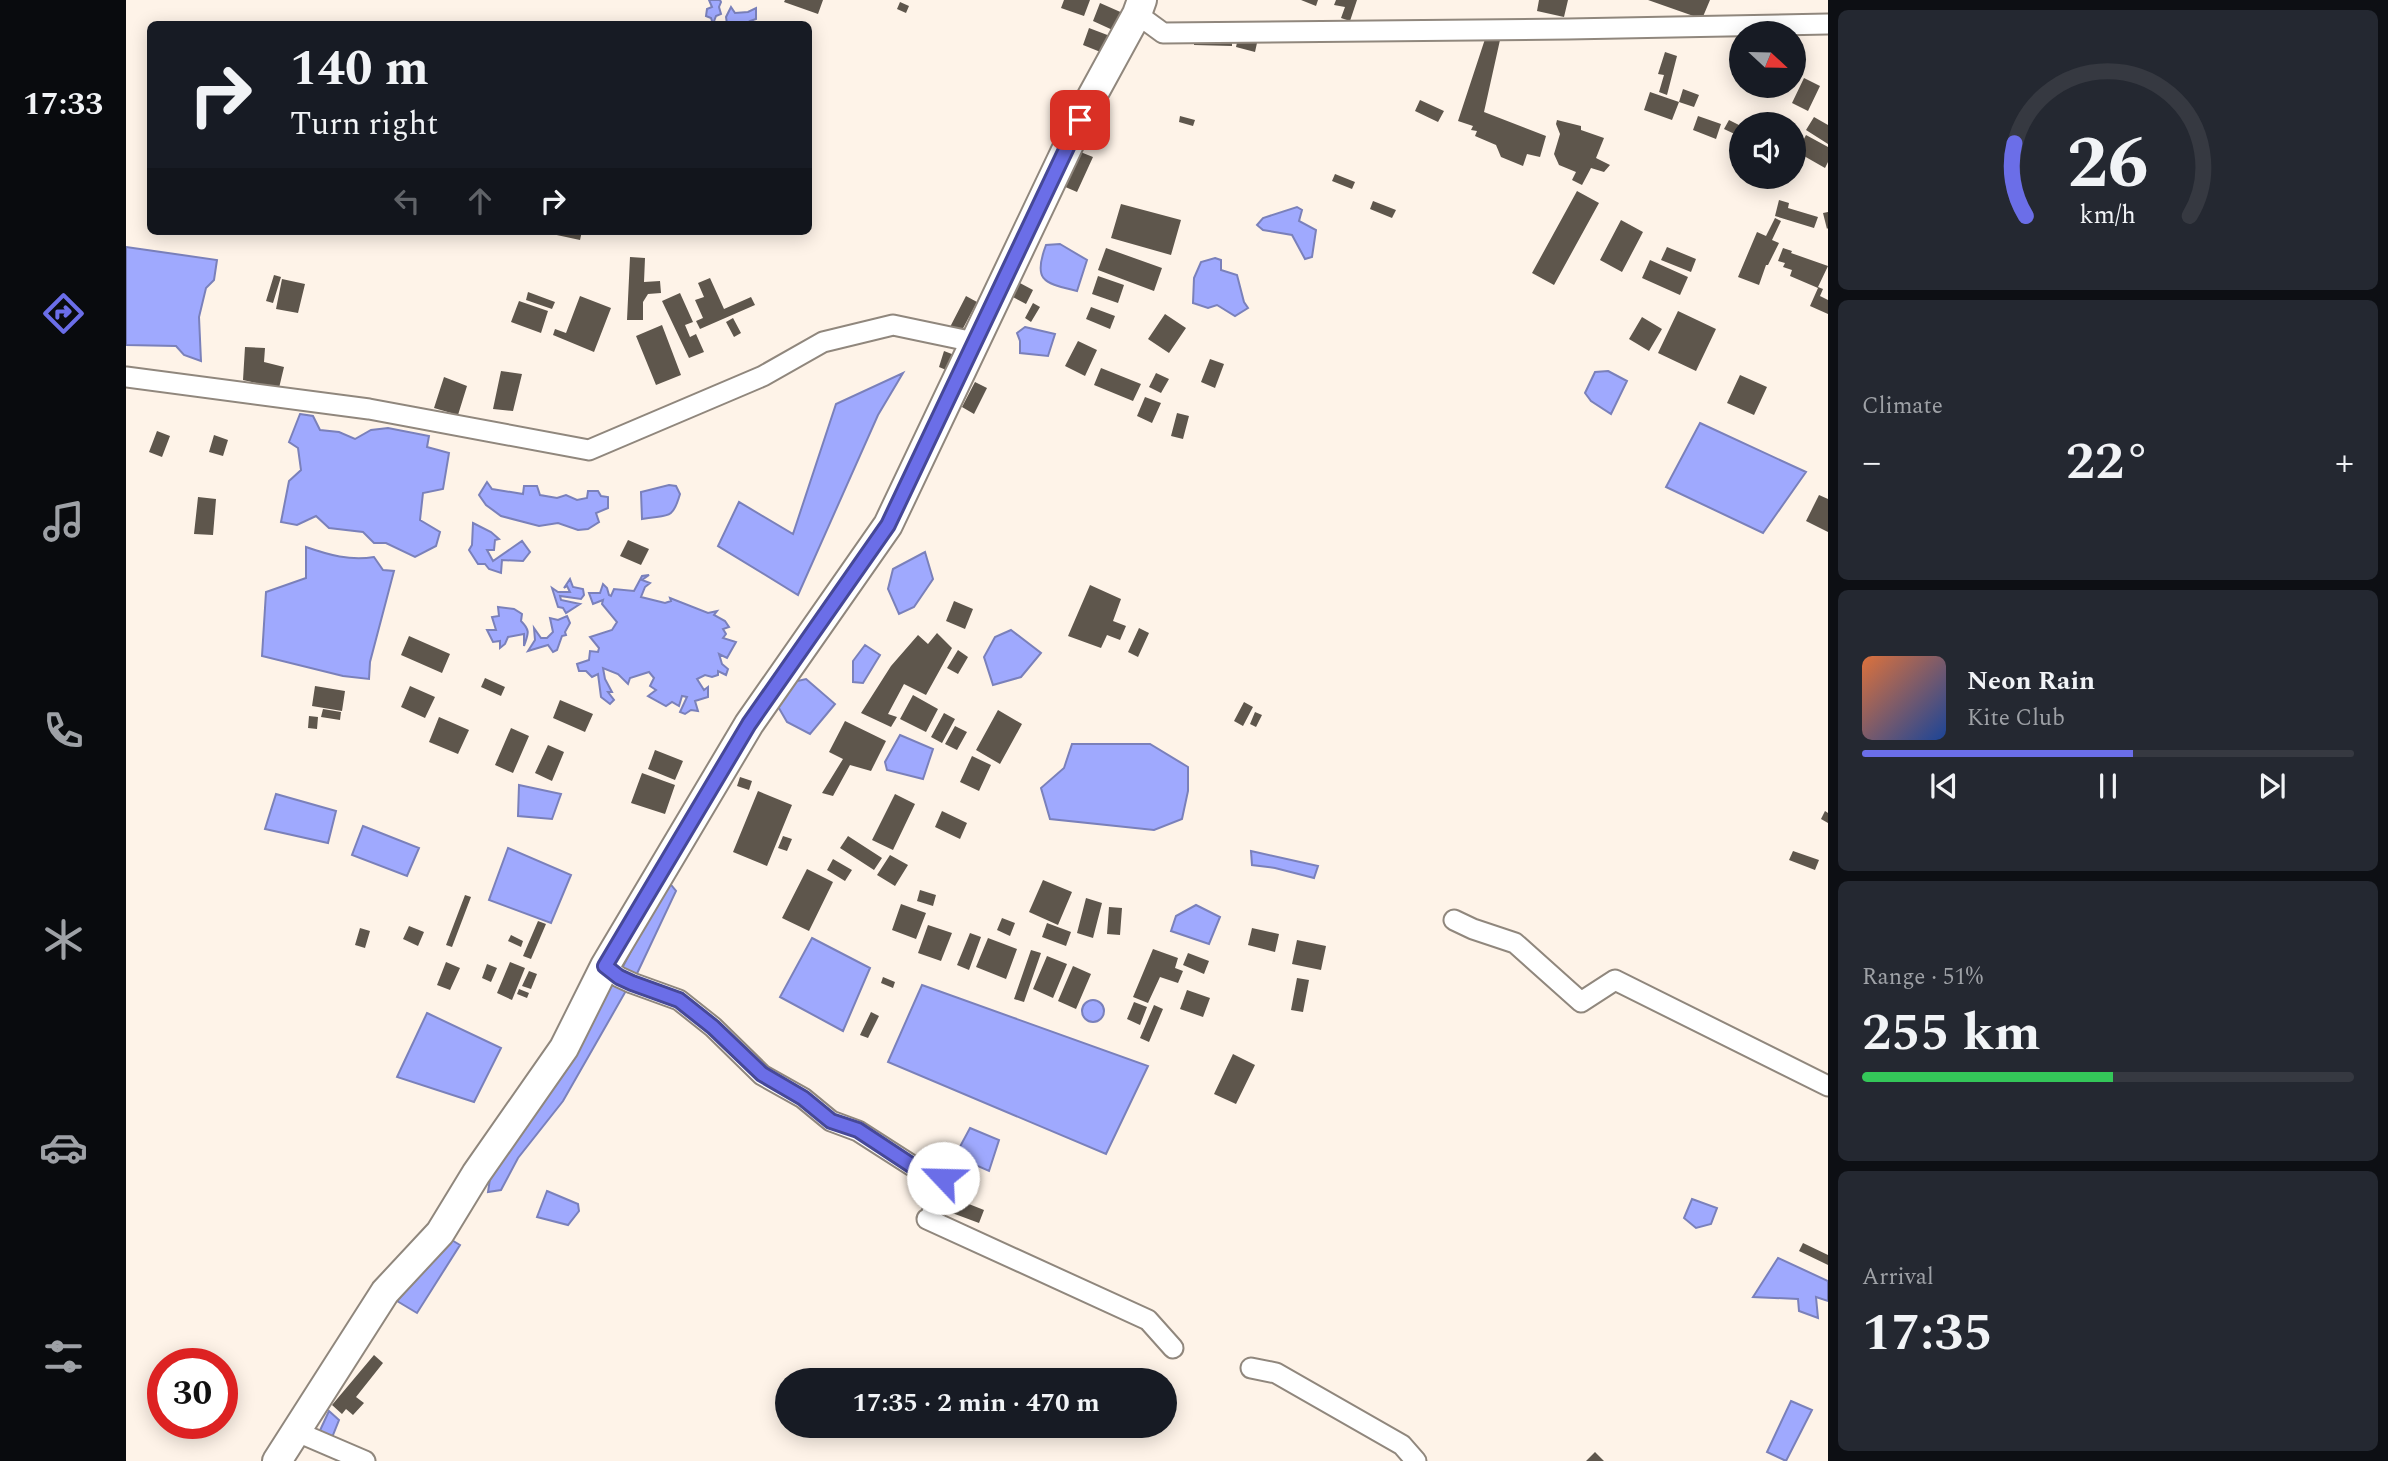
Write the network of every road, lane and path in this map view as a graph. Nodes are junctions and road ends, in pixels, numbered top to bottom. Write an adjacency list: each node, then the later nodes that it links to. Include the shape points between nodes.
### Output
1 (1139, 7): 2 (street, via 1163,33); 3 (main road)
2 (1828, 24)
3 (974, 342): 4 (street, via 894,325 823,342 763,376 589,450 369,409); 6 (main road, via 888,525 749,724)
4 (126, 377)
5 (1454, 920): 7 (street, via 1515,943 1581,1002 1615,979)
6 (605, 966): 8 (street, via 632,983 679,1000 762,1074 831,1121 858,1130 911,1165 943,1178 928,1219 1148,1320); 10 (main road, via 564,1048 439,1233 385,1292)
7 (1828, 1086)
8 (1173, 1348)
9 (1251, 1367): 13 (street, via 1276,1373 1402,1446)
10 (295, 1430): 11 (main road); 12 (street)
11 (277, 1461)
12 (365, 1461)
13 (1416, 1461)

